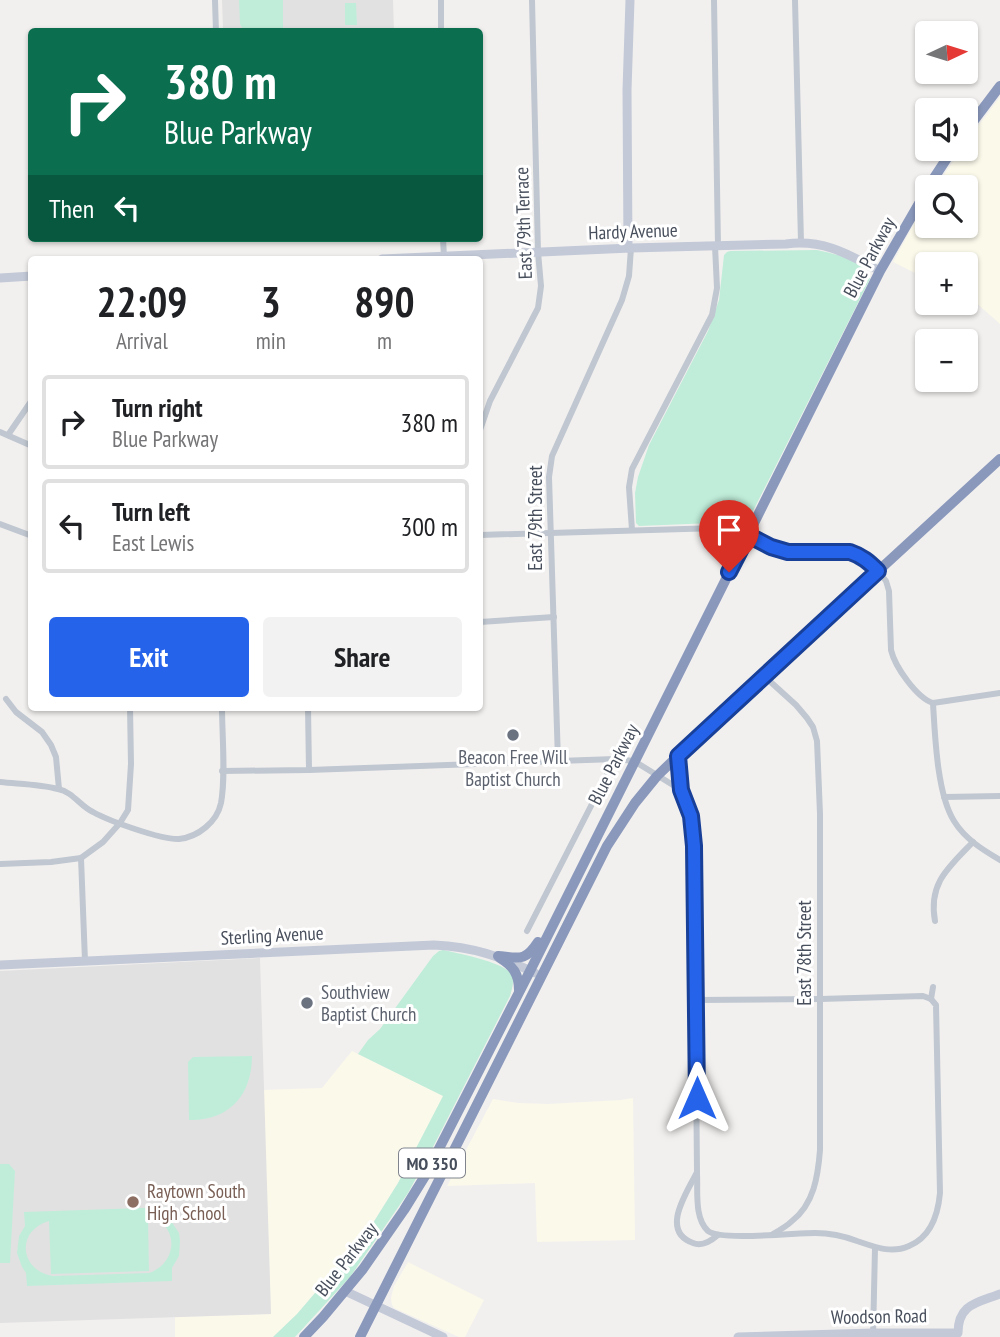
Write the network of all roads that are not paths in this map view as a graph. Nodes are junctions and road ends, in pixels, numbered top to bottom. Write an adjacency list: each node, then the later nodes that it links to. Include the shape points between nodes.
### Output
1 (215, 0): 7 (street)
2 (441, 0): 8 (street)
3 (533, 0): 15 (street, East 79th Terrace)
4 (629, 0): 14 (street, East 79th Street)
5 (714, 0): 13 (street)
6 (795, 0): 12 (street)
7 (216, 28)
8 (441, 28)
9 (1000, 86): 10 (highway)
10 (978, 115)
11 (915, 210): 17 (highway, Blue Parkway / MO 350)
12 (801, 242): 13 (street, Hardy Avenue); 17 (street, Hardy Avenue, via 836,248)
13 (716, 246): 14 (street, Hardy Avenue); 26 (street, via 712,315 632,469)
14 (630, 248): 15 (street, Hardy Avenue); 28 (street, East 79th Street, via 622,300 552,456)
15 (538, 252): 16 (street, Hardy Avenue); 21 (street, East 79th Terrace, via 538,308)
16 (475, 256)
17 (880, 271): 27 (highway, Blue Parkway / MO 350)
18 (28, 276): 19 (street)
19 (0, 278)
20 (28, 405): 22 (street)
21 (483, 421)
22 (4, 434): 23 (street)
23 (28, 444)
24 (1000, 459): 31 (highway, Blue Parkway / MO 350)
25 (0, 524): 29 (street)
26 (632, 530): 27 (street); 28 (street)
27 (750, 531): 31 (street, via 771,547 788,552 850,552); 44 (highway, Blue Parkway / MO 350)
28 (551, 532): 30 (street); 32 (street, East 79th Street)
29 (28, 534)
30 (483, 535)
31 (878, 571): 34 (highway, Blue Parkway / MO 350); 37 (street, via 889,591 893,659 923,698)
32 (554, 617): 33 (street); 43 (street, East 79th Street)
33 (483, 622)
34 (764, 676): 41 (highway, Blue Parkway / MO 350); 68 (street, East 78th Street, via 807,718 817,741)
35 (1000, 694): 37 (street)
36 (6, 699): 49 (street, via 51,745)
37 (933, 703): 52 (street)
38 (130, 711): 53 (street, via 128,810)
39 (222, 711): 46 (street)
40 (308, 711): 45 (street)
41 (678, 756): 47 (highway, Blue Parkway / MO 350); 50 (street)
42 (615, 759): 43 (street); 44 (street); 60 (street)
43 (558, 761): 45 (street)
44 (634, 761): 47 (street); 58 (highway, Blue Parkway / MO 350)
45 (309, 770): 46 (street)
46 (222, 771): 53 (street, via 218,811 196,834 168,839)
47 (657, 776): 50 (street); 65 (highway, Blue Parkway / MO 350, via 607,846)
48 (0, 782): 49 (street)
49 (59, 789): 53 (street, via 91,812)
50 (681, 790): 70 (street, via 694,834)
51 (1000, 796): 52 (street)
52 (944, 797): 54 (street, via 954,822)
53 (120, 823): 55 (street)
54 (973, 842): 56 (street); 59 (street, via 938,882)
55 (81, 858): 57 (street); 62 (street)
56 (1000, 860)
57 (0, 864)
58 (559, 911): 61 (highway, via 527,956); 64 (highway, Blue Parkway / MO 350)
59 (935, 920)
60 (527, 931)
61 (498, 956): 62 (street, Sterling Avenue, via 429,945); 64 (street, Sterling Avenue); 67 (highway, via 516,973)
62 (85, 961): 63 (street, Sterling Avenue)
63 (0, 965)
64 (530, 971): 65 (street, Sterling Avenue); 67 (highway, Blue Parkway / MO 350)
65 (541, 976): 77 (highway, Blue Parkway / MO 350)
66 (933, 987): 69 (street)
67 (519, 993): 75 (highway, Blue Parkway / MO 350, via 425,1176)
68 (820, 999): 69 (street); 70 (street); 72 (street, East 78th Street, via 818,1171 806,1205)
69 (931, 999): 74 (street, via 936,1004 940,1194 936,1216 915,1244 898,1250)
70 (696, 1000): 71 (street)
71 (697, 1172): 73 (street, via 700,1217 707,1230); 73 (street, via 678,1210 678,1228 695,1244)
72 (774, 1234): 73 (street); 74 (street, via 830,1234)
73 (718, 1235)
74 (874, 1248): 78 (street)
75 (345, 1291): 77 (street); 80 (highway, Blue Parkway / MO 350)
76 (1000, 1294): 79 (street, Woodson Road, via 966,1309 958,1321)
77 (376, 1306): 81 (highway, Blue Parkway / MO 350); 82 (street)
78 (873, 1335): 79 (street, Woodson Road); 83 (street, Woodson Road)
79 (958, 1335)
80 (304, 1337)
81 (360, 1337)
82 (443, 1337)
83 (738, 1337)

